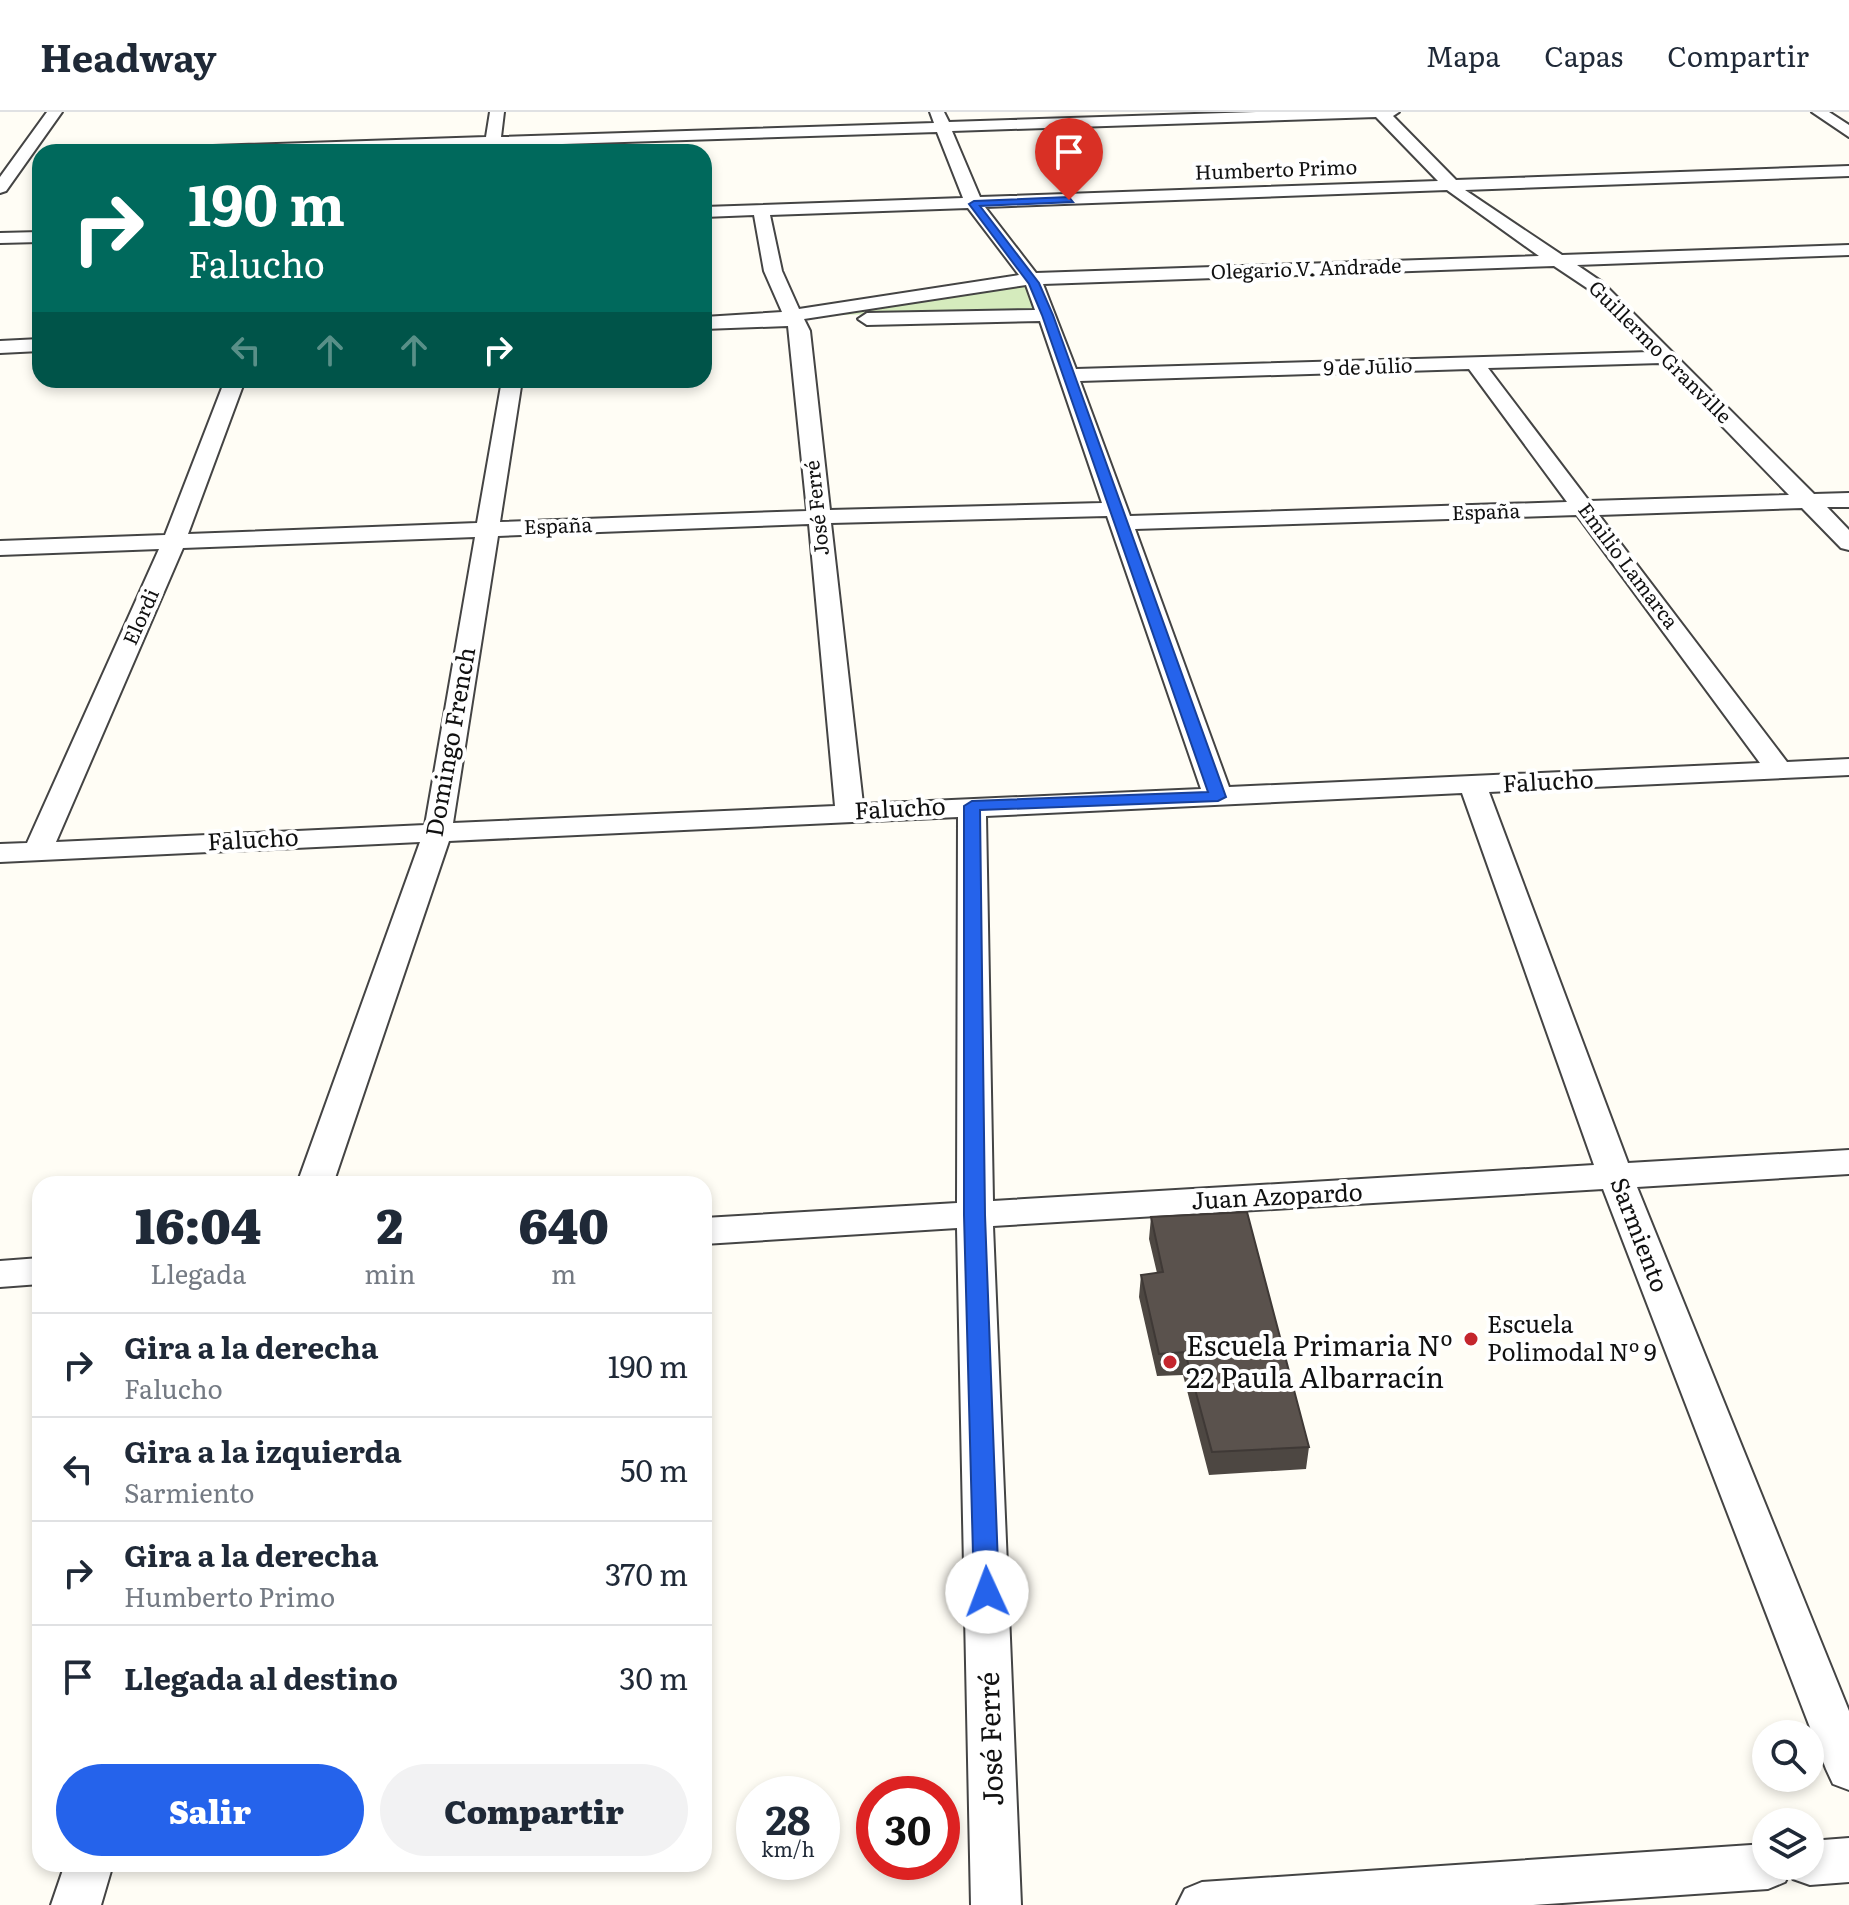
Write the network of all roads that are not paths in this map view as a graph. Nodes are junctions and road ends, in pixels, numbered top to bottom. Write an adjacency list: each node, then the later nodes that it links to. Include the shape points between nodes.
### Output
1 (55, 112): 10 (street)
2 (497, 112): 8 (street)
3 (1381, 112): 4 (street); 6 (street); 14 (street, Guillermo Granville)
4 (1392, 112)
5 (1819, 112): 7 (street)
6 (940, 119): 9 (street); 16 (street)
7 (1849, 132)
8 (492, 144)
9 (540, 144)
10 (22, 157): 11 (street); 12 (street); 15 (street)
11 (32, 157)
12 (0, 158)
13 (1849, 171): 14 (street, Humberto Primo)
14 (1451, 185): 16 (street, Humberto Primo); 22 (street, Guillermo Granville)
15 (0, 188)
16 (974, 204): 17 (street, Humberto Primo); 23 (street)
17 (761, 210): 18 (street, Humberto Primo); 25 (street, José Ferré, via 773,271)
18 (712, 212)
19 (32, 237): 20 (street)
20 (0, 238)
21 (1849, 250): 22 (street, Olegario V. Andrade)
22 (1558, 260): 23 (street, Olegario V. Andrade); 29 (street, Guillermo Granville, via 1604,293)
23 (1030, 279): 24 (street); 25 (street, Olegario V. Andrade)
24 (1047, 315): 25 (street, Olegario V. Andrade); 31 (street)
25 (795, 317): 26 (street, Olegario V. Andrade); 38 (street, José Ferré)
26 (712, 323)
27 (32, 345): 28 (street)
28 (0, 347)
29 (1666, 357): 30 (street, 9 de Julio); 35 (street, Guillermo Granville)
30 (1475, 364): 31 (street, 9 de Julio); 36 (street, Emilio Lamarca)
31 (1070, 375): 37 (street)
32 (232, 388): 40 (street, Elordi)
33 (511, 388): 39 (street, Domingo French)
34 (1849, 500): 35 (street, España)
35 (1808, 501): 36 (street, España); 41 (street, Guillermo Granville)
36 (1586, 509): 37 (street, España); 44 (street, Emilio Lamarca)
37 (1120, 516): 38 (street, España); 46 (street)
38 (818, 517): 39 (street, España); 48 (street, José Ferré)
39 (488, 529): 40 (street, España); 49 (street, Domingo French)
40 (174, 541): 42 (street, España); 50 (street, Elordi)
41 (1849, 543)
42 (0, 548)
43 (1849, 767): 44 (street, Falucho)
44 (1779, 770): 45 (street, Falucho)
45 (1473, 786): 46 (street, Falucho); 54 (street, Sarmiento)
46 (1218, 797): 47 (street, Falucho)
47 (972, 806): 48 (street, Falucho); 55 (street, José Ferré)
48 (850, 811): 49 (street, Falucho)
49 (438, 831): 50 (street, Falucho); 53 (street, Domingo French)
50 (38, 851): 51 (street, Falucho)
51 (0, 853)
52 (1849, 1162): 54 (street, Juan Azopardo)
53 (318, 1176)
54 (1616, 1177): 55 (street, Juan Azopardo); 59 (street, Sarmiento)
55 (975, 1215): 56 (street, Juan Azopardo); 65 (street, José Ferré)
56 (712, 1231)
57 (32, 1272): 58 (street)
58 (0, 1274)
59 (1849, 1769)
60 (1849, 1860): 61 (street)
61 (1824, 1862)
62 (1752, 1867): 66 (street)
63 (86, 1872): 64 (street)
64 (76, 1905)
65 (996, 1905)
66 (1202, 1905)

